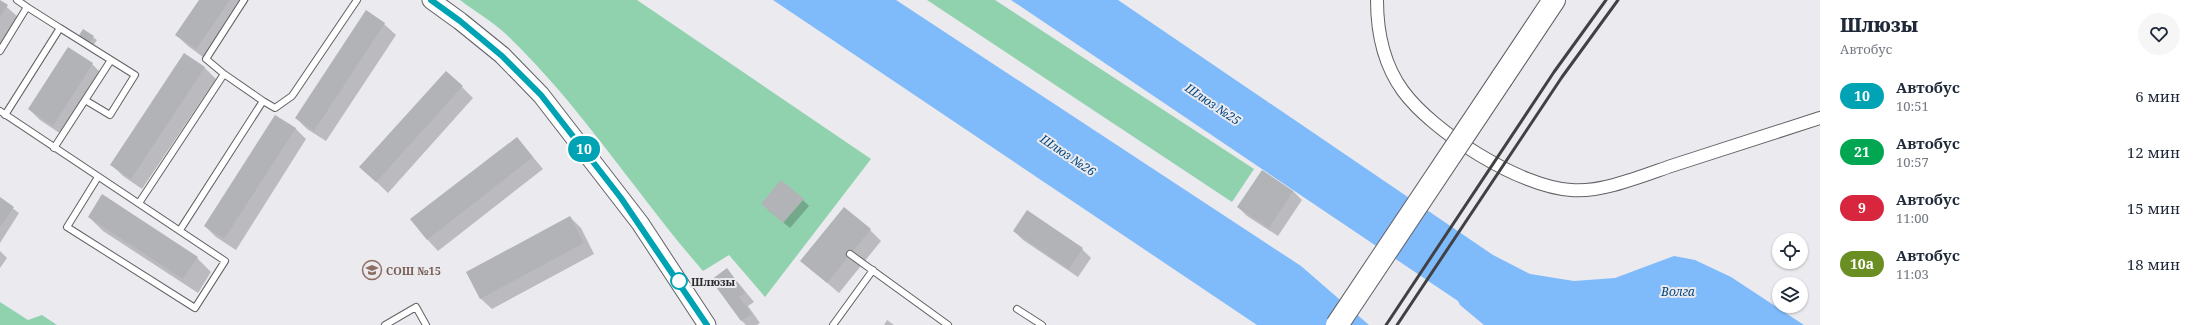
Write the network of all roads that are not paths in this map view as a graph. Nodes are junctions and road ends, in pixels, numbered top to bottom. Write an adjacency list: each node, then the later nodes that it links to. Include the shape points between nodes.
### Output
1 (17, 0): 7 (lane)
2 (244, 0): 11 (lane, via 206,59)
3 (357, 0): 13 (lane, via 292,96 275,108)
4 (430, 0): 25 (main road, via 502,56 541,95 635,217)
5 (1377, 0): 15 (street, via 1377,23 1388,64 1403,90 1421,112 1448,133 1497,164 1535,182 1572,190 1611,186)
6 (1554, 0): 29 (highway, bridge)
7 (27, 7): 8 (lane); 9 (lane)
8 (60, 28): 10 (lane); 14 (lane)
9 (0, 51)
10 (111, 60): 12 (lane); 12 (lane, via 135,75 110,116)
11 (224, 74): 13 (lane); 18 (lane)
12 (85, 100): 16 (lane)
13 (263, 101): 19 (lane)
14 (3, 113): 16 (lane)
15 (1820, 118)
16 (54, 148): 17 (lane)
17 (98, 177): 18 (lane); 19 (lane, via 67,227 195,308 225,261)
18 (139, 203): 19 (lane)
19 (180, 230)
20 (850, 254): 21 (lane)
21 (873, 270): 26 (lane); 27 (lane)
22 (1017, 308): 28 (lane)
23 (385, 325): 24 (lane, via 416,307)
24 (426, 325)
25 (707, 325)
26 (834, 325)
27 (948, 325)
28 (1041, 325)
29 (1337, 325)

